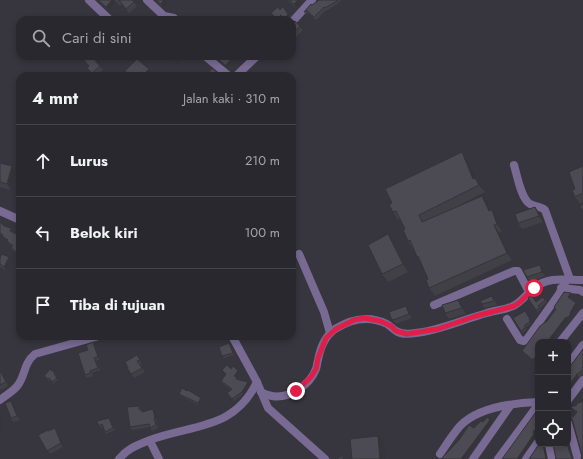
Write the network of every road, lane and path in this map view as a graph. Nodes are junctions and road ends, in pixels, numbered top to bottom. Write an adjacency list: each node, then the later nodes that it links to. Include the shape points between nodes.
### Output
1 (89, 0): 4 (street)
2 (147, 0): 5 (street)
3 (312, 0): 6 (street)
4 (106, 16)
5 (164, 16)
6 (296, 18)
7 (210, 60): 9 (street)
8 (253, 60): 10 (street)
9 (224, 72)
10 (242, 72)
11 (514, 165): 15 (street, via 524,199 545,210)
12 (0, 211): 13 (street)
13 (16, 218)
14 (299, 254): 23 (street, via 324,312)
15 (568, 279): 16 (street); 17 (street); 18 (street, via 544,281)
16 (583, 280)
17 (561, 288): 19 (street); 22 (street, via 524,341 520,340)
18 (529, 292): 20 (street, via 520,273 514,271); 23 (street, via 514,306 438,329 407,334 396,331 380,321 364,318 354,320)
19 (583, 292)
20 (434, 305)
21 (583, 313): 24 (street)
22 (507, 319)
23 (330, 333): 31 (street, via 323,343 316,369 304,385 286,395 273,396)
24 (562, 339)
25 (85, 340): 33 (street, via 36,354 26,364 17,387)
26 (234, 340): 29 (street)
27 (583, 345): 28 (street)
28 (571, 361)
29 (257, 382): 31 (street); 38 (street, via 242,405 227,416 210,424)
30 (582, 384): 32 (street)
31 (260, 392): 44 (street, via 268,408)
32 (571, 397)
33 (0, 400)
34 (535, 402): 35 (street)
35 (510, 406): 41 (street, via 484,410 470,418 460,426); 45 (street)
36 (535, 409): 46 (street)
37 (571, 434): 49 (street)
38 (150, 440): 42 (street, via 130,449); 43 (street)
39 (535, 446): 47 (street)
40 (549, 447): 48 (street)
41 (440, 454)
42 (119, 459)
43 (159, 459)
44 (326, 459)
45 (473, 459)
46 (498, 459)
47 (526, 459)
48 (552, 459)
49 (578, 459)

